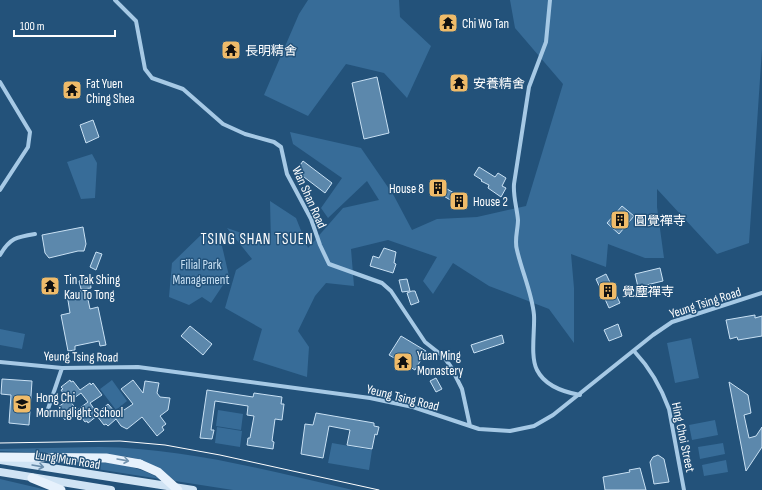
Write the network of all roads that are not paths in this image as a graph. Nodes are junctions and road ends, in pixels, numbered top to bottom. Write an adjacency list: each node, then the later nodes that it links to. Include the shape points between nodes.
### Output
1 (115, 0): 13 (street, Wan Shan Road, via 136,21 145,69 152,78 183,89 223,124 245,134 274,142 280,147 287,174 311,219 329,264 382,283 391,291 425,342 451,367 462,389)
2 (550, 0): 11 (street, via 546,42 529,87 514,184 518,221 516,246 533,310 536,368 543,378 558,389)
3 (0, 82): 4 (street, via 30,132 28,147)
4 (0, 190)
5 (34, 234): 6 (street, via 15,237)
6 (0, 255)
7 (762, 293): 8 (street, Yeung Tsing Road, via 677,320)
8 (634, 351): 11 (street, Yeung Tsing Road); 22 (street, Hing Choi Street, via 649,368 669,409)
9 (0, 362): 10 (street, Yeung Tsing Road)
10 (62, 368): 12 (street); 13 (street, Yeung Tsing Road, via 138,367 370,398 413,407)
11 (580, 395): 13 (street, Yeung Tsing Road, via 547,420 526,428 495,431)
12 (48, 409)
13 (470, 426)
14 (0, 457): 20 (main road, one-way to 20, bridge, via 106,458 140,464 158,472)
15 (0, 460): 21 (main road, Lung Mun Road, one-way to 21)
16 (0, 472): 17 (main road, Lung Mun Road)
17 (32, 478): 18 (main road); 19 (main road, Lung Mun Road)
18 (61, 490)
19 (112, 490)
20 (178, 490)
21 (193, 490)
22 (684, 490)

